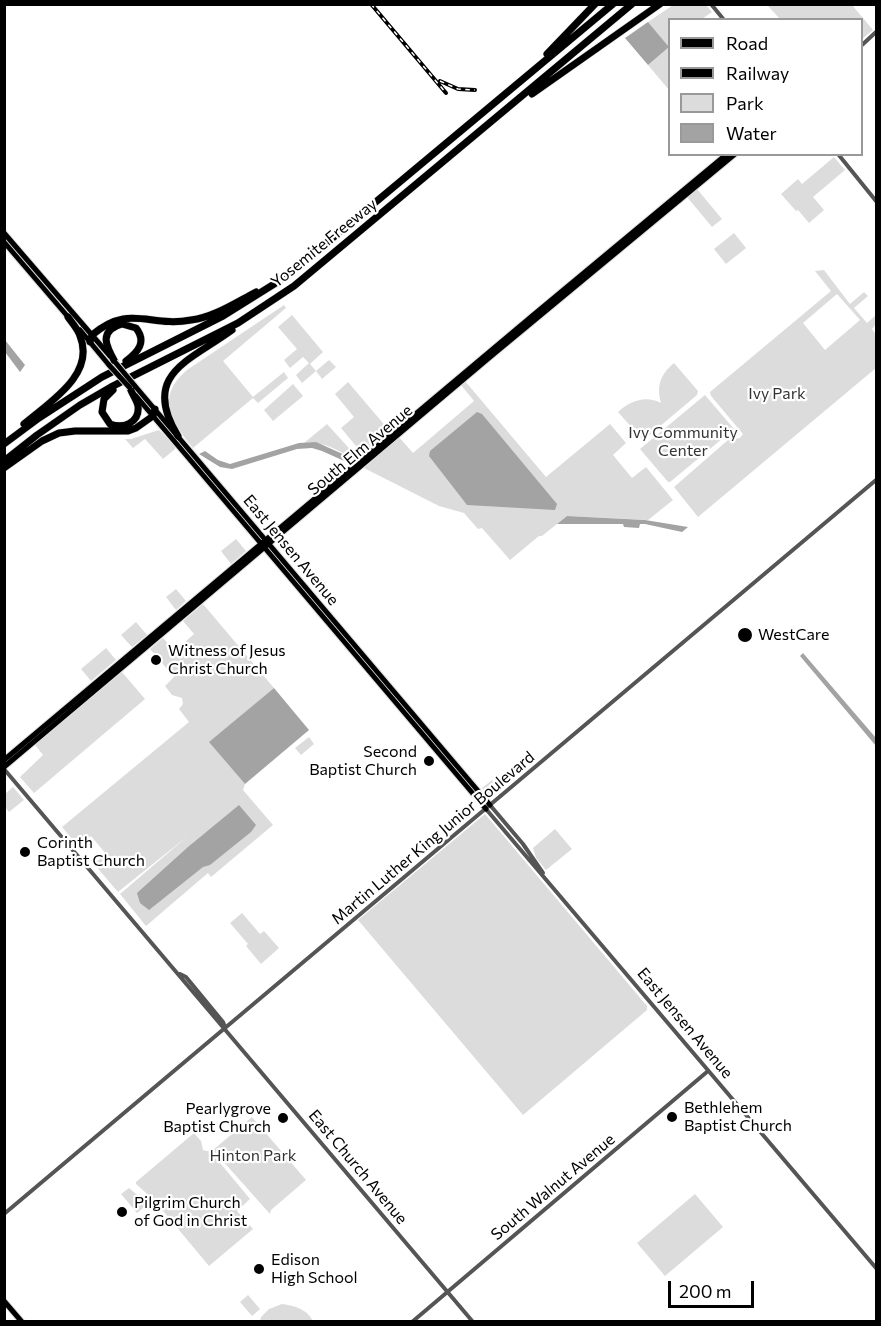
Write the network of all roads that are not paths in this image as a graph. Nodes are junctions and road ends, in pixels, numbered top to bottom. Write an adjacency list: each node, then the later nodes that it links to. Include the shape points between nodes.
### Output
1 (595, 4): 9 (highway)
2 (613, 4): 9 (highway, Yosemite Freeway)
3 (632, 4): 10 (highway, Yosemite Freeway)
4 (660, 4): 10 (highway)
5 (711, 4): 6 (street)
6 (722, 18)
7 (876, 32): 8 (street)
8 (863, 43)
9 (509, 91): 18 (highway, Yosemite Freeway)
10 (505, 111): 19 (highway, Yosemite Freeway, via 312,273)
11 (726, 156): 15 (main road, South Elm Avenue)
12 (733, 156): 15 (main road, South Elm Avenue)
13 (840, 156): 14 (street)
14 (876, 201)
15 (653, 220): 36 (main road, South Elm Avenue)
16 (4, 233): 21 (main road, East Jensen Avenue)
17 (4, 242): 20 (main road, East Jensen Avenue)
18 (287, 276): 21 (highway, via 203,318 171,322 123,318 110,322); 24 (highway, Yosemite Freeway, via 223,316)
19 (259, 310): 23 (highway, Yosemite Freeway); 27 (highway, via 181,364 170,376 164,406)
20 (68, 316): 21 (main road, East Jensen Avenue); 28 (highway, via 83,346 79,371 68,386)
21 (91, 339): 22 (main road, East Jensen Avenue)
22 (112, 363): 24 (highway, via 106,346 107,334 119,324 133,326 141,336 139,350); 25 (main road, East Jensen Avenue, bridge)
23 (147, 369): 25 (highway, via 104,399 102,412 113,426 126,426 137,415); 31 (highway, Yosemite Freeway, via 80,405)
24 (110, 373): 28 (highway, Yosemite Freeway)
25 (132, 387): 26 (main road, East Jensen Avenue)
26 (154, 412): 27 (main road, East Jensen Avenue); 29 (main road, East Jensen Avenue); 32 (highway, via 136,429 128,431 59,433)
27 (178, 436): 30 (main road, East Jensen Avenue)
28 (4, 442)
29 (180, 448): 30 (main road); 33 (main road, East Jensen Avenue)
30 (198, 460): 35 (main road, East Jensen Avenue)
31 (4, 461)
32 (4, 468)
33 (208, 480): 35 (main road); 36 (main road, East Jensen Avenue)
34 (876, 480): 39 (street, Martin Luther King Junior Boulevard)
35 (226, 492): 36 (main road, East Jensen Avenue)
36 (265, 544): 37 (main road, South Elm Avenue); 38 (main road, South Elm Avenue); 39 (main road, East Jensen Avenue)
37 (4, 760)
38 (4, 768): 40 (street, East Church Avenue)
39 (488, 807): 40 (street, Martin Luther King Junior Boulevard); 41 (street, East Jensen Avenue, via 523,844 553,888)
40 (225, 1028): 42 (street, Martin Luther King Junior Boulevard); 44 (street, East Church Avenue)
41 (708, 1071): 43 (street, East Jensen Avenue); 44 (street, South Walnut Avenue)
42 (4, 1214)
43 (876, 1268)
44 (447, 1292): 47 (street, South Walnut Avenue); 48 (street, East Church Avenue)
45 (4, 1301): 46 (main road)
46 (22, 1322)
47 (412, 1322)
48 (473, 1322)

